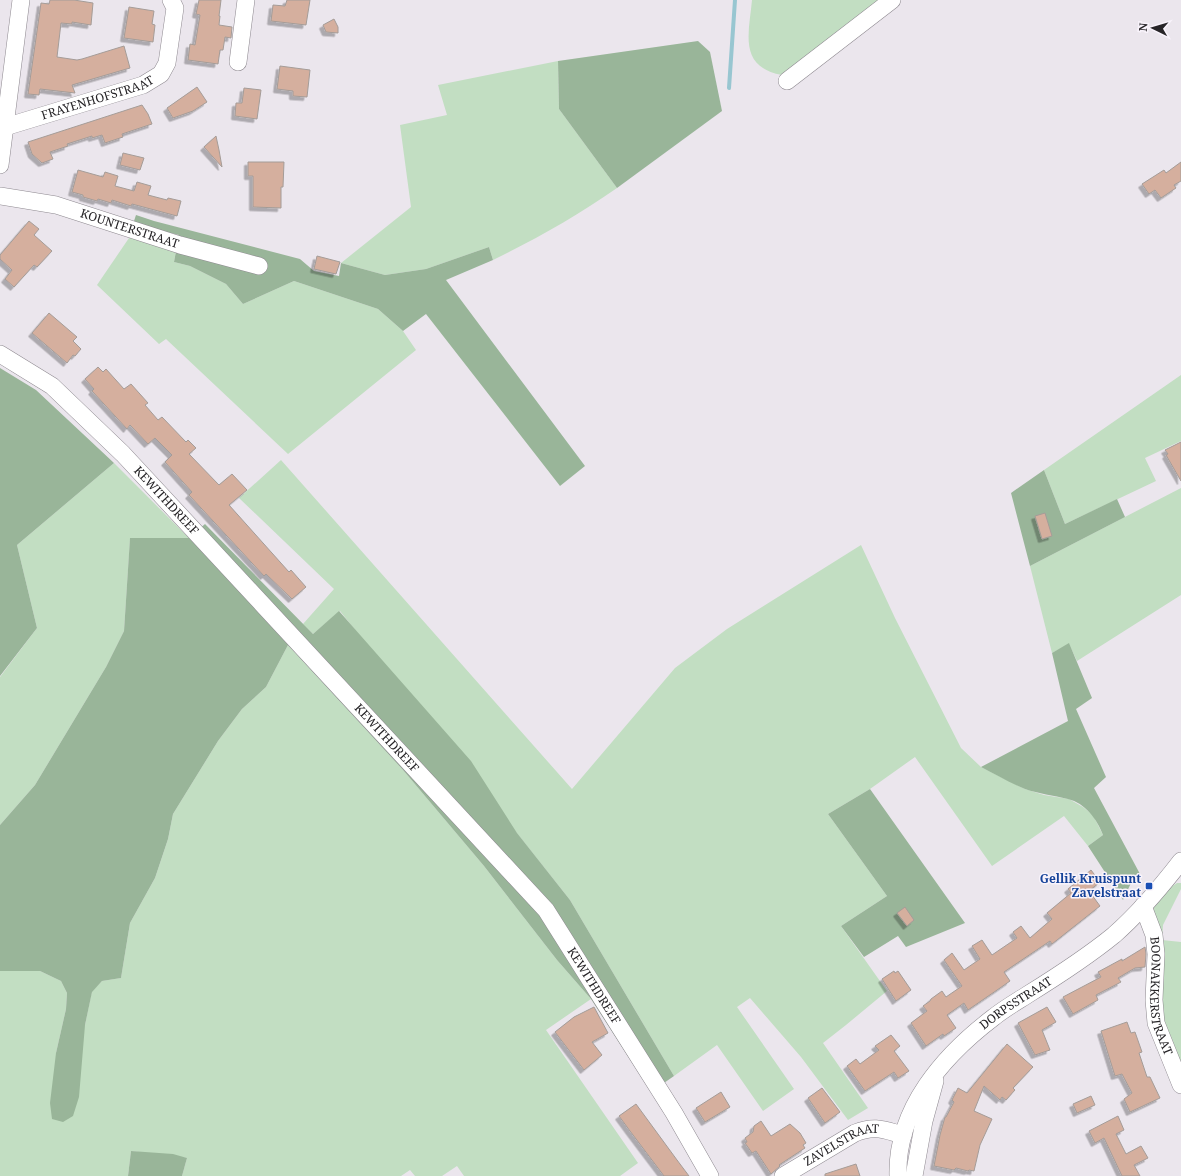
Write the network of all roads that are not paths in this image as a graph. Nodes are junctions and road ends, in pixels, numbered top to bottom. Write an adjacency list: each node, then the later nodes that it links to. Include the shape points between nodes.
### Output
1 (21, 0): 7 (street)
2 (172, 0): 7 (street, FRAYENHOFSTRAAT, via 175,8 167,63 161,74 143,85)
3 (246, 0): 5 (street)
4 (892, 0): 6 (street)
5 (238, 62)
6 (787, 81)
7 (5, 127): 8 (street)
8 (0, 165)
9 (0, 196): 10 (street, KOUNTERSTRAAT, via 56,205 180,245)
10 (259, 266)
11 (0, 354): 17 (street, KEWITHDREEF, via 52,386 123,454 546,910 674,1113)
12 (1181, 861): 13 (street, DORPSSTRAAT)
13 (1143, 906): 14 (street, DORPSSTRAAT, via 1114,935 1056,977 995,1016 963,1043); 15 (street, BOONAKKERSTRAAT, via 1154,935 1156,1023)
14 (938, 1071): 16 (street, DORPSSTRAAT, via 920,1094); 20 (street, via 924,1121)
15 (1181, 1085)
16 (903, 1135): 18 (street, ZAVELSTRAAT, via 866,1129); 19 (street, DORPSSTRAAT)
17 (710, 1176)
18 (783, 1176)
19 (898, 1176)
20 (914, 1176)

